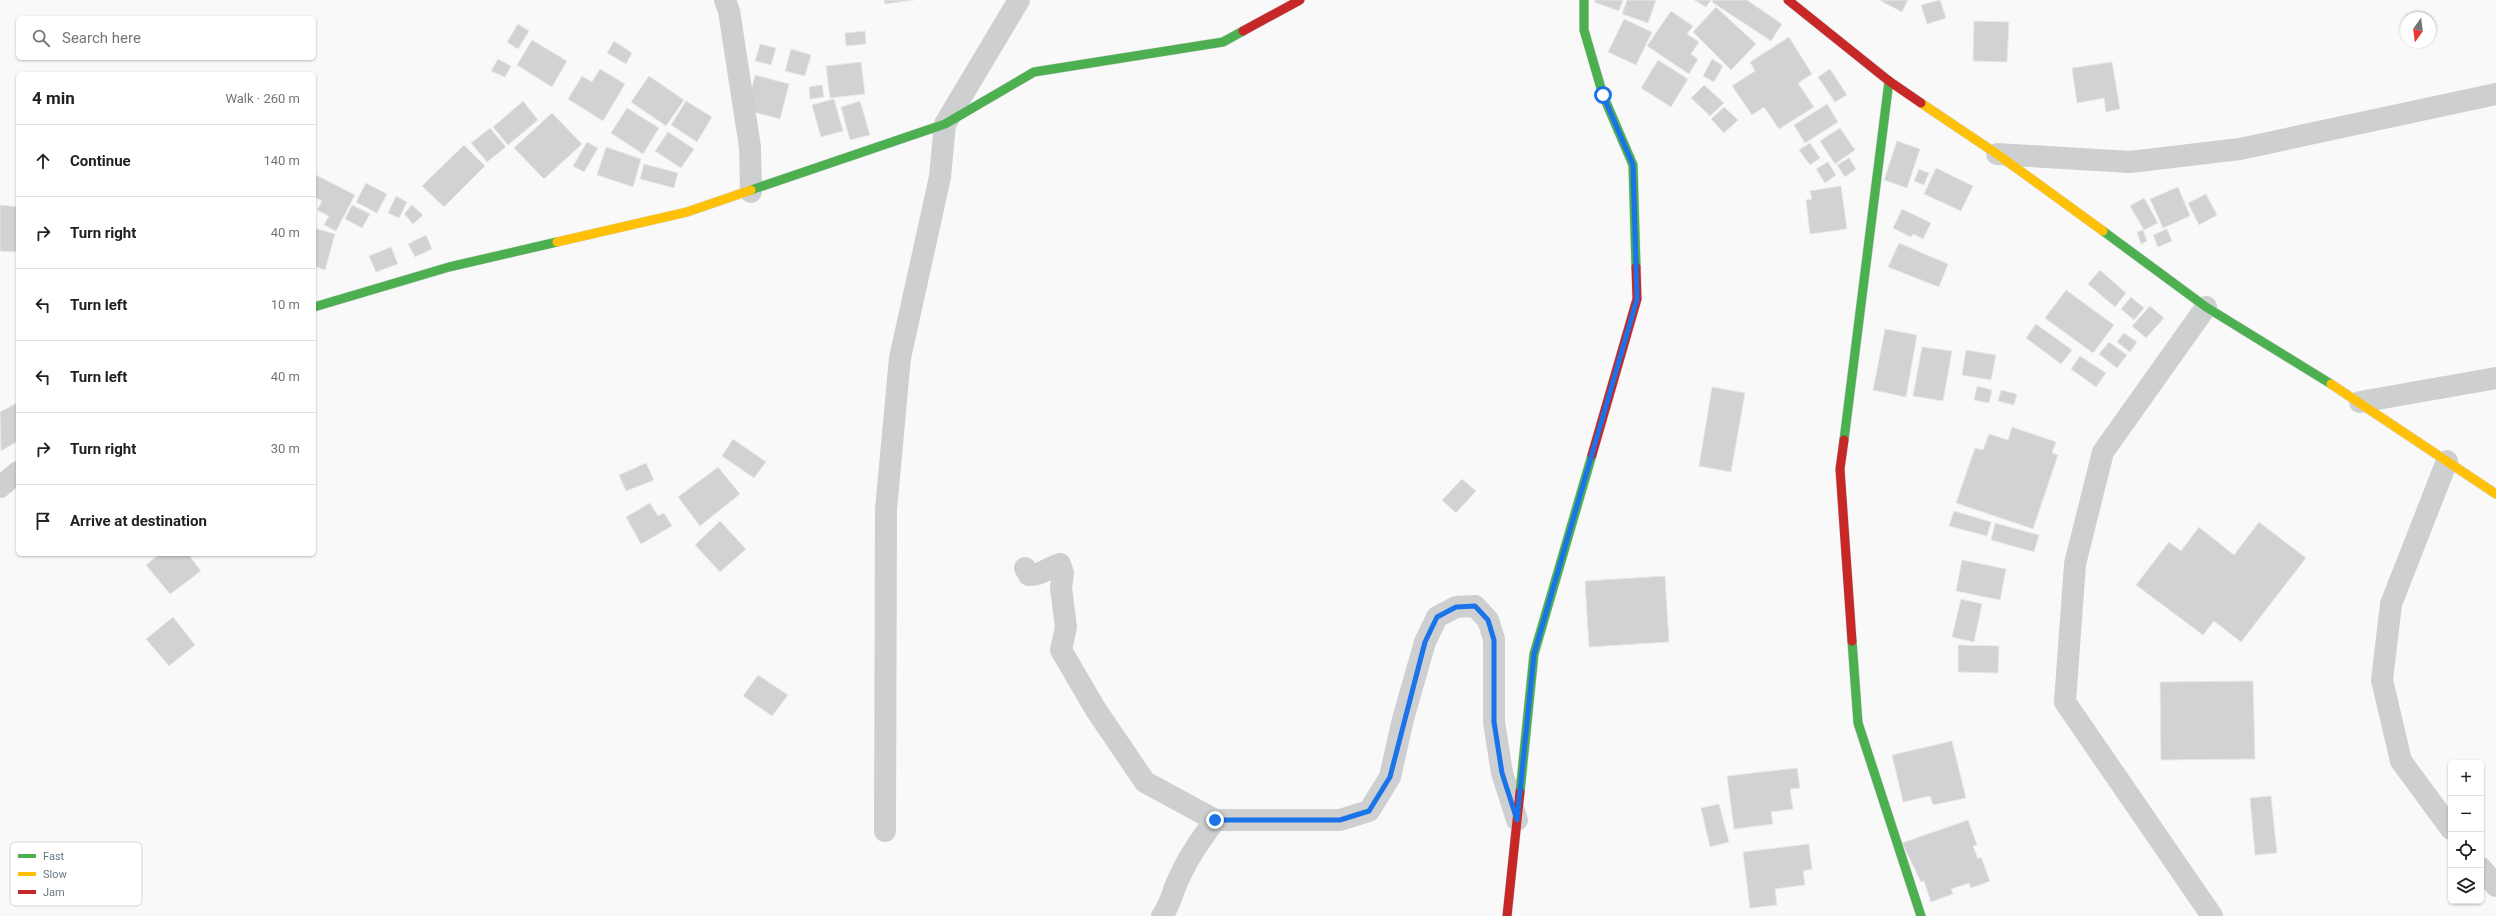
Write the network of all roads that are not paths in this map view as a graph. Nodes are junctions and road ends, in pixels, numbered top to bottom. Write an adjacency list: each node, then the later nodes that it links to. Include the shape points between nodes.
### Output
1 (725, 0): 10 (street, via 729,11 750,147)
2 (1020, 0): 8 (street)
3 (1300, 0): 8 (street, via 1224,42 1034,72)
4 (1584, 0): 21 (street, via 1584,30 1603,95 1633,165 1637,299 1534,654)
5 (1788, 0): 6 (street)
6 (1889, 82): 9 (street); 28 (street, via 1840,469 1858,723)
7 (2496, 94): 9 (street, via 2240,149 2130,162)
8 (944, 124): 10 (street); 23 (street, via 940,177 900,358 890,456 886,509)
9 (1997, 154): 12 (street)
10 (751, 192): 11 (street, via 687,212 449,267)
11 (316, 306)
12 (2206, 307): 14 (street); 29 (street, via 2103,452 2074,564 2065,702)
13 (2496, 378): 14 (street)
14 (2360, 402): 15 (street)
15 (2447, 461): 18 (street); 22 (street, via 2391,604 2382,680 2401,761)
16 (16, 474): 17 (street)
17 (0, 487)
18 (2496, 494)
19 (1025, 568): 20 (street, via 1029,575 1036,575 1050,566 1060,564 1063,573 1066,627 1061,650 1096,710 1145,782)
20 (1215, 820): 21 (street, via 1340,820 1369,811 1390,777 1425,642 1437,617 1456,607 1475,606 1488,620 1494,640 1494,722 1502,773); 26 (street, via 1191,853)
21 (1517, 820): 27 (street)
22 (2448, 825)
23 (885, 830)
24 (2484, 872): 25 (street)
25 (2496, 886)
26 (1162, 916)
27 (1507, 916)
28 (1921, 916)
29 (2212, 916)

